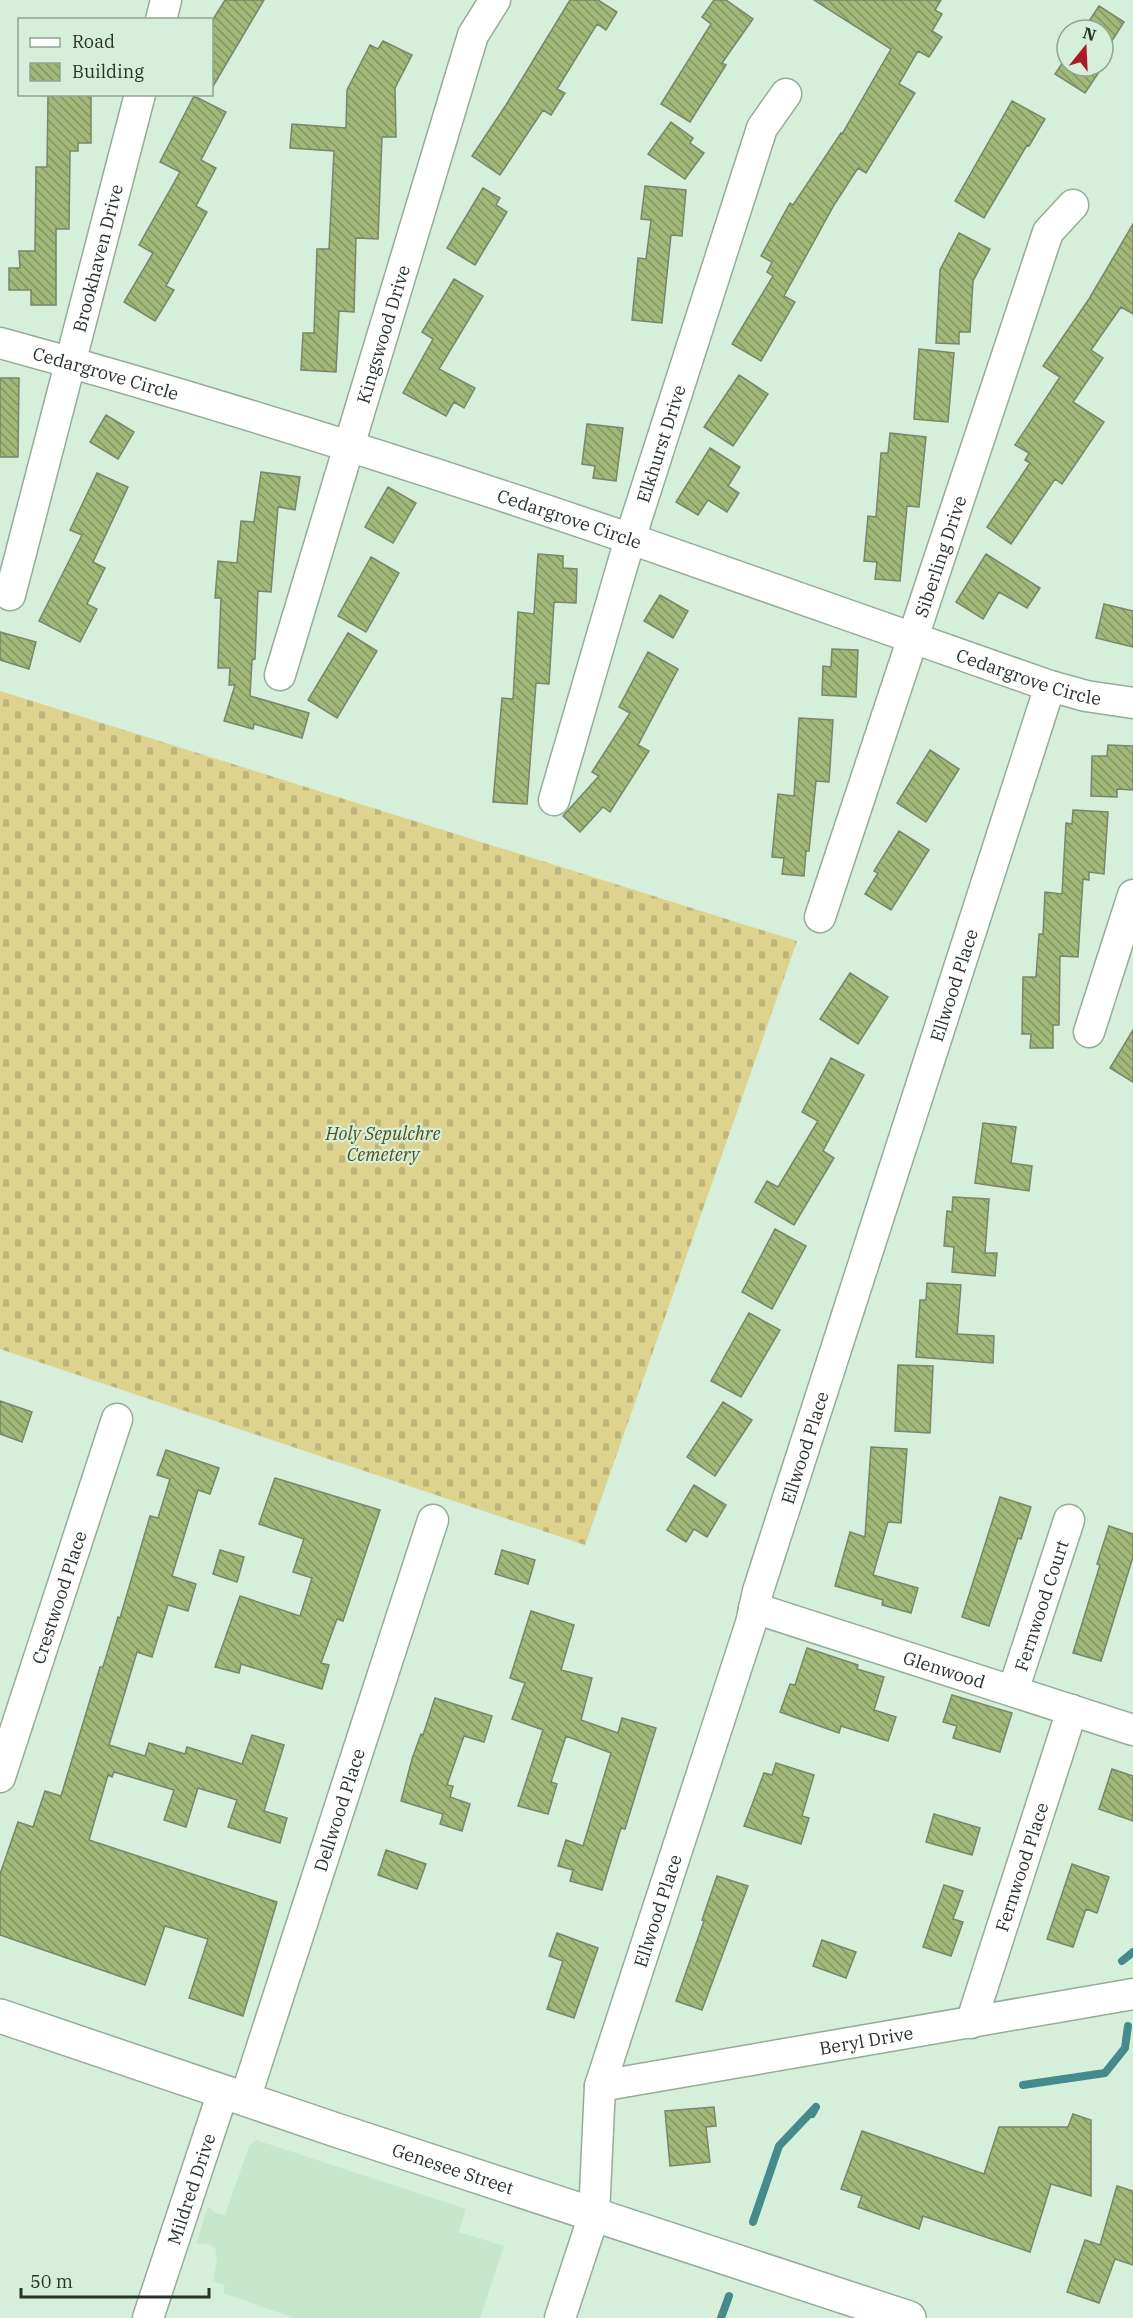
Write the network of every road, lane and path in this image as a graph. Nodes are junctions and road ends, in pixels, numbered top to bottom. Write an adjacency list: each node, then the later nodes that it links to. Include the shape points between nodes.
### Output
1 (166, 0): 3 (street)
2 (495, 0): 9 (street, Kingswood Drive, via 473,35)
3 (162, 18)
4 (786, 94): 10 (street, Elkhurst Drive, via 762,128)
5 (139, 96): 8 (street, Brookhaven Drive)
6 (1073, 204): 12 (street, Siberling Drive, via 1047,232)
7 (0, 343): 8 (street, Cedargrove Circle)
8 (69, 362): 9 (street, Cedargrove Circle); 11 (street, Brookhaven Drive)
9 (349, 446): 10 (street, Cedargrove Circle); 13 (street, Kingswood Drive)
10 (630, 539): 12 (street, Cedargrove Circle); 16 (street, Elkhurst Drive)
11 (10, 595)
12 (913, 639): 14 (street, Cedargrove Circle); 18 (street, Siberling Drive)
13 (280, 675)
14 (1050, 686): 15 (street, Cedargrove Circle, via 1086,696); 23 (street, Ellwood Place)
15 (1133, 702)
16 (554, 800)
17 (1133, 895): 19 (street)
18 (820, 917)
19 (1089, 1032)
20 (117, 1419): 27 (street, Crestwood Place)
21 (434, 1520): 32 (street, Dellwood Place)
22 (1069, 1520): 24 (street, Fernwood Court)
23 (754, 1608): 24 (street, Glenwood); 31 (street, Ellwood Place)
24 (1013, 1691): 25 (street, Glenwood)
25 (1072, 1710): 26 (street, Glenwood); 30 (street, Fernwood Place)
26 (1133, 1730)
27 (0, 1777)
28 (1133, 1994): 30 (street, Beryl Drive)
29 (0, 2016): 32 (main road, Genesee Street)
30 (970, 2023): 31 (street, Beryl Drive)
31 (600, 2086): 33 (street, Ellwood Place)
32 (234, 2096): 33 (main road, Genesee Street); 34 (street, Mildred Drive)
33 (594, 2215): 35 (street, Ellwood Place); 36 (main road, Genesee Street)
34 (148, 2318)
35 (560, 2318)
36 (909, 2318)

